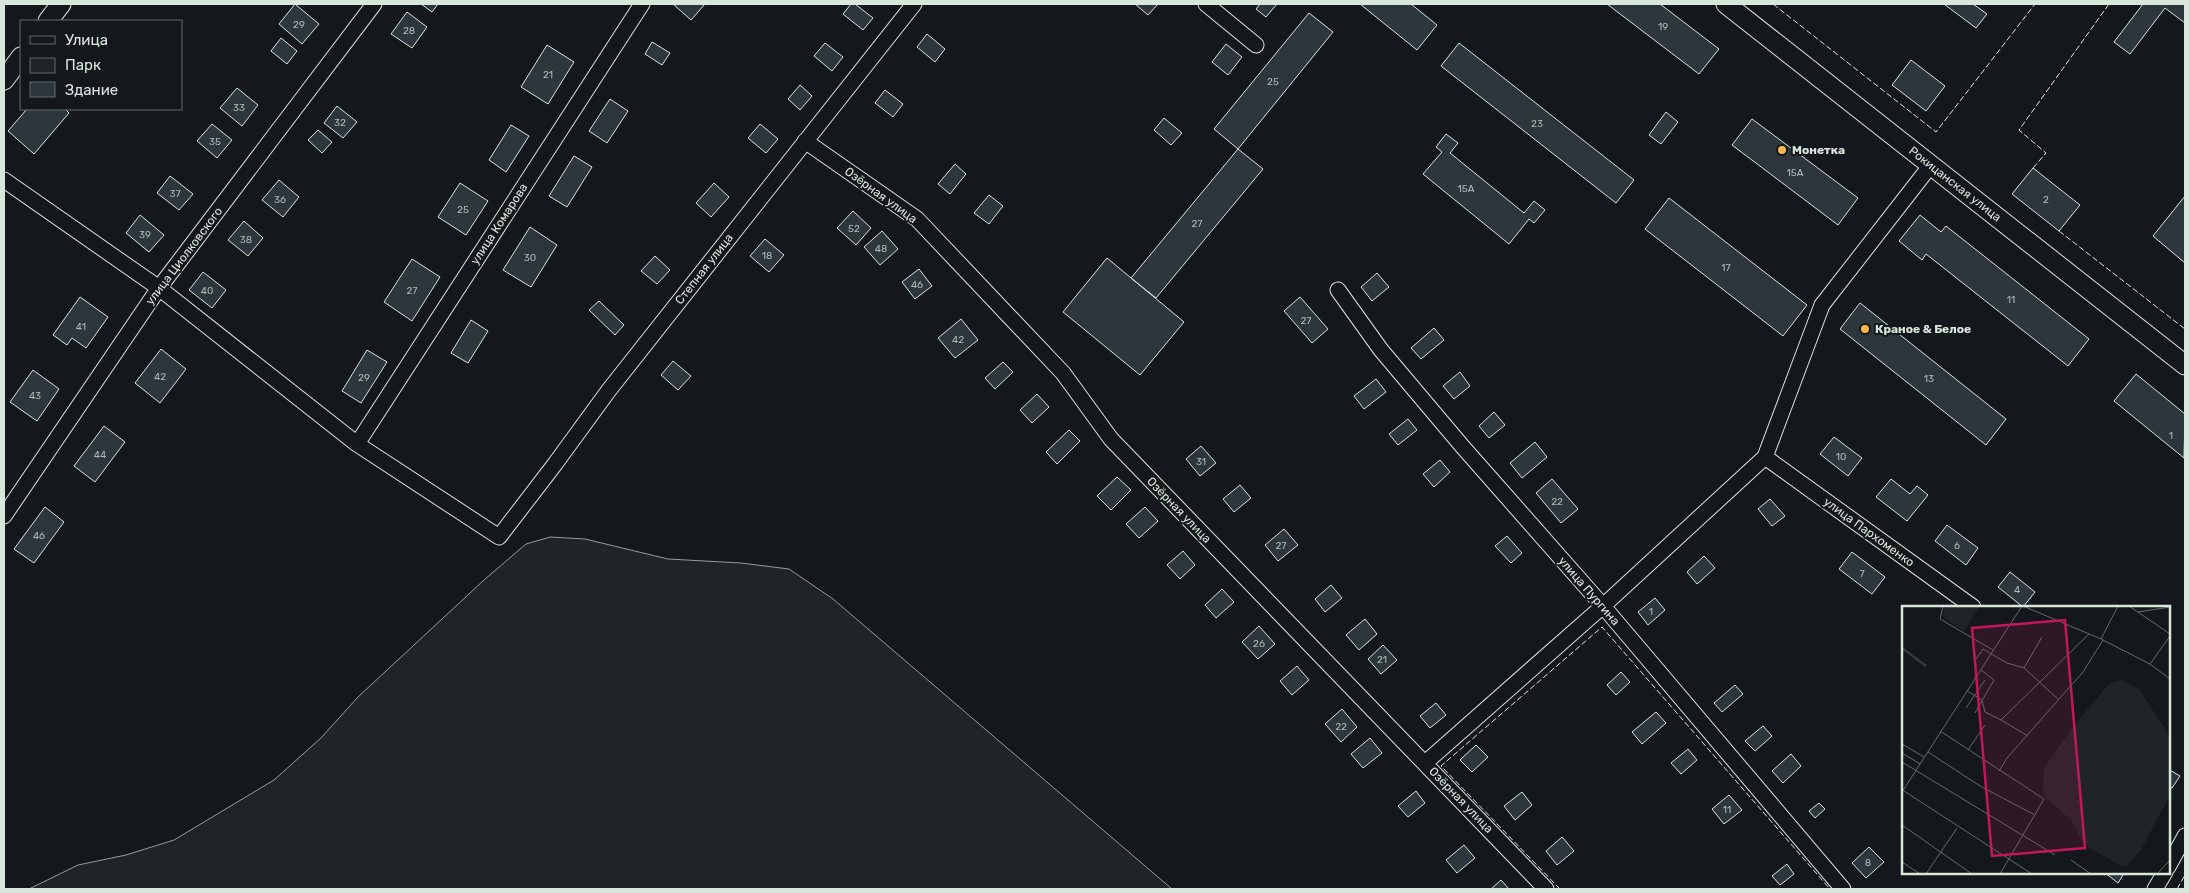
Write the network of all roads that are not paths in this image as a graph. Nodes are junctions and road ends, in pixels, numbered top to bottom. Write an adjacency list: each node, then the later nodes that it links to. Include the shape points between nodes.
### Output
1 (61, 4): 7 (street)
2 (374, 4): 14 (street, улица Циолковского)
3 (642, 4): 17 (street, улица Комарова)
4 (914, 4): 11 (street, Степная улица)
5 (1206, 4): 8 (street)
6 (1726, 4): 12 (street, Рокицанская улица)
7 (49, 20)
8 (1256, 45)
9 (20, 58): 10 (street)
10 (4, 80)
11 (805, 141): 17 (street, Степная улица, via 499,536); 22 (street, Озёрная улица, via 917,219 1063,373 1111,439)
12 (1932, 165): 16 (street, Рокицанская улица); 18 (street, via 1822,305)
13 (4, 180): 14 (street)
14 (159, 288): 17 (street); 19 (street, улица Циолковского)
15 (1338, 290): 20 (street, улица Пургина, via 1387,357)
16 (2185, 365)
17 (357, 444)
18 (1765, 457): 20 (street); 21 (street, улица Пархоменко)
19 (4, 516)
20 (1603, 606): 22 (street); 27 (street, улица Пургина)
21 (1972, 606)
22 (1425, 763): 26 (street, Озёрная улица)
23 (2185, 836): 24 (street)
24 (2169, 866)
25 (2164, 873): 28 (street)
26 (1546, 889)
27 (1843, 889)
28 (2156, 889)

